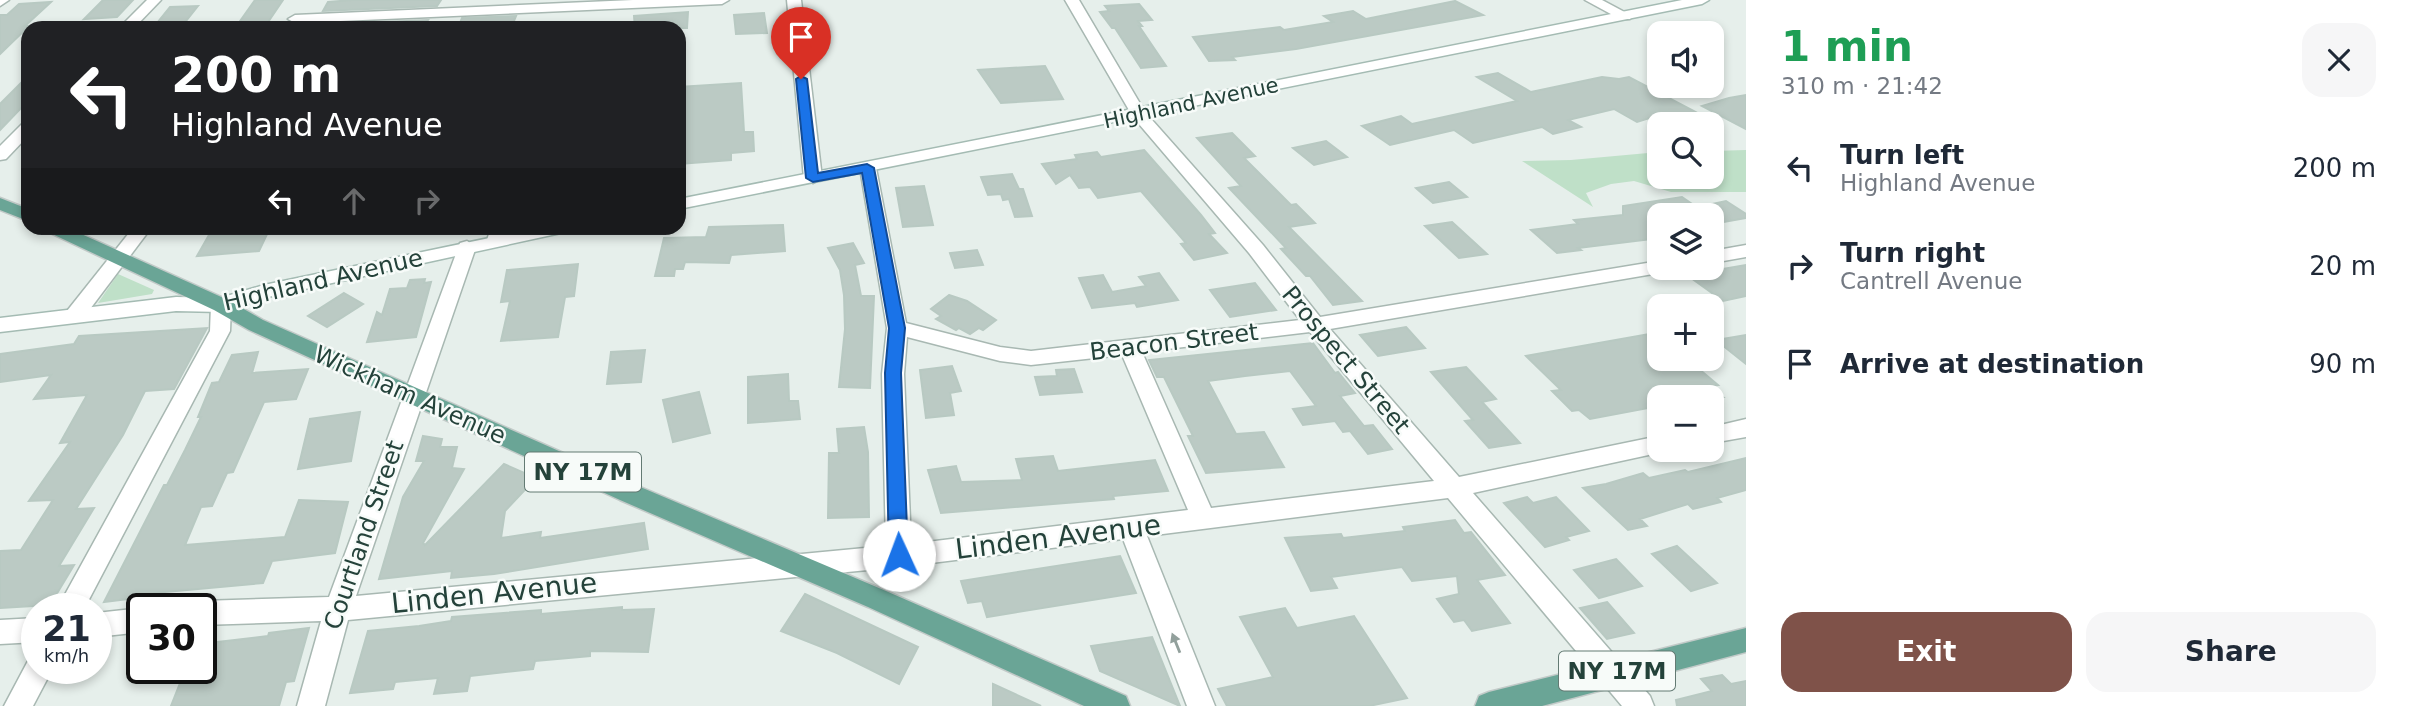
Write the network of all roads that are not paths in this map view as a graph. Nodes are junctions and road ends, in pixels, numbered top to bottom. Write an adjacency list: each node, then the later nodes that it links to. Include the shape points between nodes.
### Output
1 (154, 0): 9 (street)
2 (307, 0): 10 (street)
3 (722, 0): 11 (street)
4 (794, 0): 16 (street)
5 (1072, 0): 12 (street, Prospect Street)
6 (1592, 0): 8 (street)
7 (1702, 0): 8 (street, Highland Avenue)
8 (1625, 16): 12 (street, Highland Avenue)
9 (133, 21)
10 (293, 21)
11 (341, 21)
12 (1139, 114): 15 (street, Highland Avenue); 31 (street, Prospect Street)
13 (21, 134): 14 (street)
14 (0, 155)
15 (867, 168): 16 (street, Highland Avenue); 32 (street)
16 (813, 178): 18 (street, Highland Avenue)
17 (0, 203): 19 (main road)
18 (686, 203)
19 (21, 213)
20 (69, 235): 26 (main road, Wickham Avenue / NY 17M)
21 (137, 235): 26 (street)
22 (496, 235): 23 (street, Highland Avenue)
23 (467, 247): 28 (street, Highland Avenue, via 264,291); 34 (street, Courtland Street)
24 (1746, 251): 25 (street)
25 (1724, 255)
26 (120, 258): 28 (main road, Wickham Avenue / NY 17M); 29 (street)
27 (1647, 269): 31 (street, Beacon Street)
28 (221, 305): 29 (street, Highland Avenue, via 176,304); 34 (main road, Wickham Avenue / NY 17M, via 256,326); 43 (street, via 220,331)
29 (74, 316): 30 (street, Highland Avenue)
30 (0, 325)
31 (1315, 325): 33 (street, Beacon Street); 38 (street, Prospect Street)
32 (897, 328): 33 (street, Beacon Street, via 1031,358); 41 (street, via 893,373)
33 (1130, 348): 39 (street)
34 (413, 396): 42 (main road, Wickham Avenue / NY 17M); 44 (street, Courtland Street)
35 (1746, 428): 36 (street)
36 (1724, 433)
37 (1647, 448): 38 (street, Linden Avenue)
38 (1454, 488): 39 (street, Linden Avenue); 49 (street, Prospect Street)
39 (1204, 520): 40 (street, Linden Avenue)
40 (1131, 527): 41 (street, Linden Avenue); 54 (street, one-way to 40)
41 (899, 555): 42 (street, Linden Avenue)
42 (800, 566): 44 (street, Linden Avenue); 53 (main road, Wickham Avenue / NY 17M)
43 (79, 593)
44 (338, 609): 45 (street, Linden Avenue); 52 (street, Courtland Street)
45 (217, 613)
46 (21, 631): 47 (street)
47 (0, 632)
48 (1746, 640): 49 (main road, NY 17M)
49 (1612, 673): 55 (main road, NY 17M); 56 (street, Prospect Street)
50 (30, 684): 51 (street)
51 (18, 706)
52 (310, 706)
53 (1116, 706)
54 (1201, 706)
55 (1489, 706)
56 (1640, 706)

